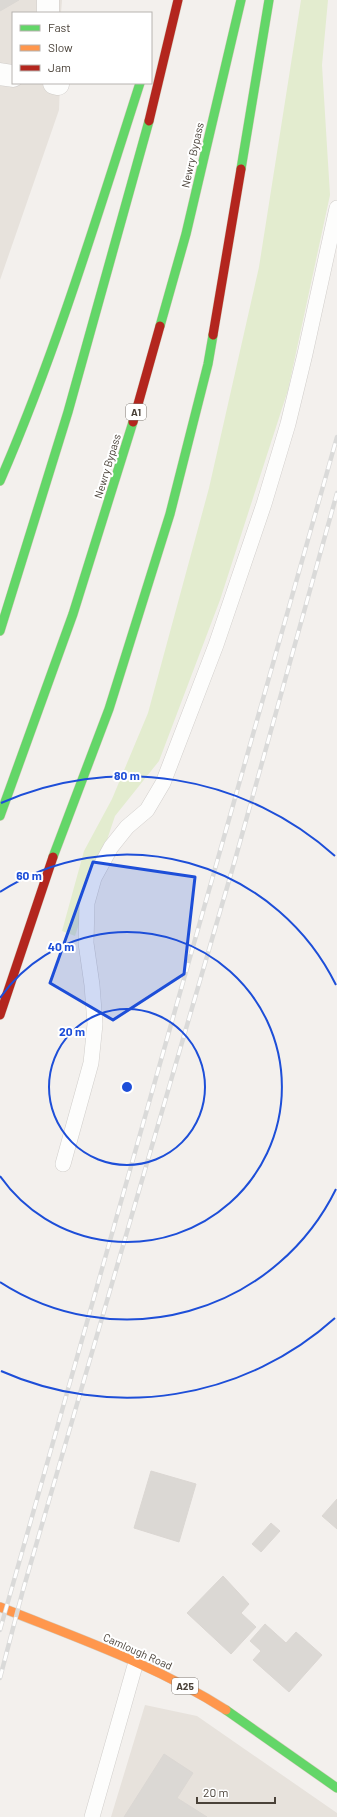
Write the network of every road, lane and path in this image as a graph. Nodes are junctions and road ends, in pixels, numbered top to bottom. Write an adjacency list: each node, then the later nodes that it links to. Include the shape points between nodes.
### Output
1 (48, 0): 6 (street)
2 (172, 0): 7 (main road)
3 (178, 0): 13 (main road, via 72,402)
4 (241, 0): 14 (main road, Newry Bypass / A1, via 186,234 119,470 73,614)
5 (269, 0): 15 (main road, via 208,364 170,514 109,709 47,872)
6 (48, 12)
7 (162, 27)
8 (0, 74): 9 (street)
9 (12, 76)
10 (140, 84): 12 (main road, via 68,305 21,434)
11 (337, 208): 16 (lane, via 288,424 216,645 163,783 147,810 111,847 94,878 89,897 86,943 95,1024 91,1063)
12 (0, 481)
13 (0, 631)
14 (0, 816)
15 (0, 1015)
16 (63, 1164)
17 (0, 1607): 18 (main road, Camlough Road / A25)
18 (136, 1662): 19 (main road, Camlough Road / A25, via 185,1686 233,1715); 20 (lane)
19 (337, 1788)
20 (92, 1817)

